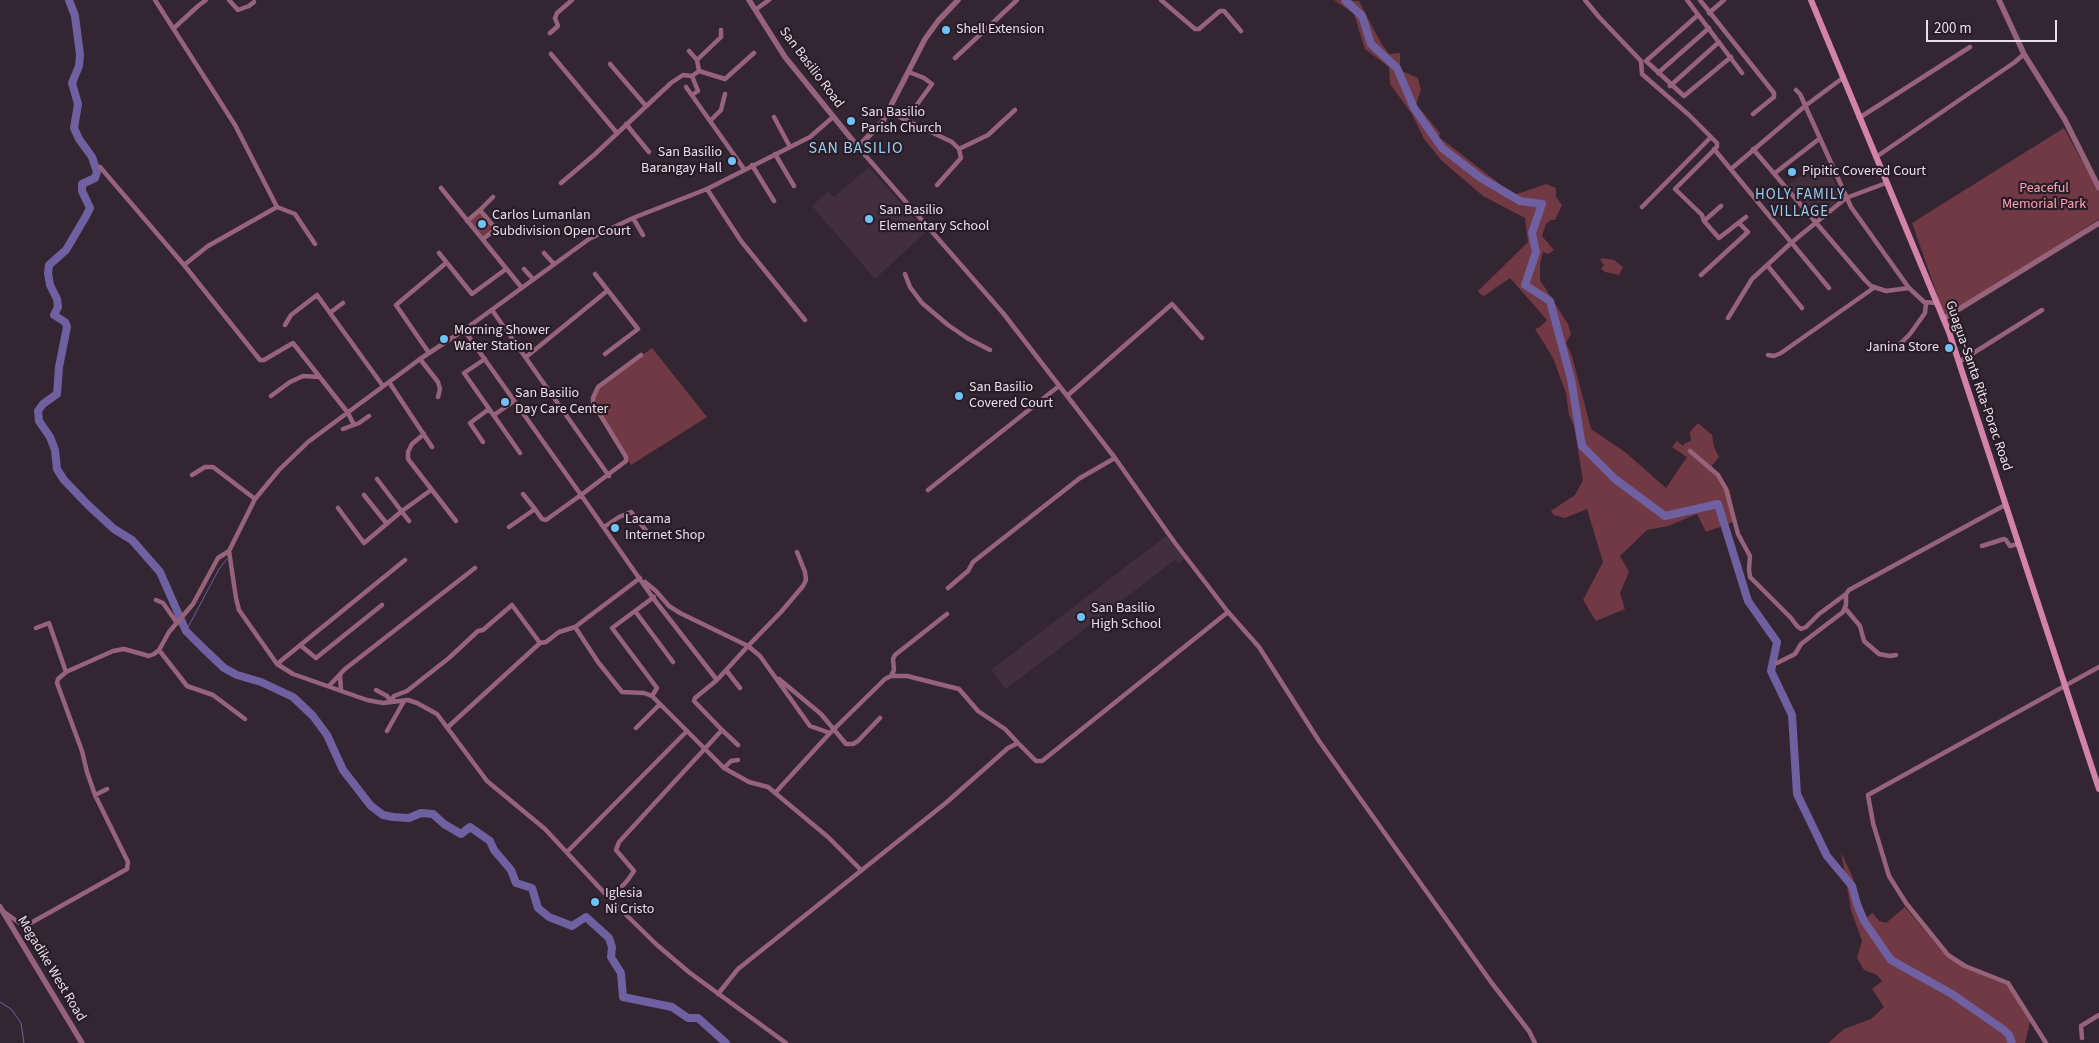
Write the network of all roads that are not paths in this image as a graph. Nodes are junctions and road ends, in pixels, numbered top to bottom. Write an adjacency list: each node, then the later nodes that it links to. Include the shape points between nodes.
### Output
1 (155, 0): 20 (street)
2 (206, 0): 20 (street)
3 (229, 0): 16 (street, via 238,10)
4 (572, 0): 24 (street, via 557,13 558,26)
5 (749, 0): 17 (street, San Basilio Road)
6 (769, 0): 17 (street)
7 (958, 0): 36 (street, via 925,40)
8 (1017, 0): 32 (street)
9 (1161, 0): 23 (street, via 1195,29 1224,11)
10 (1585, 0): 58 (street, via 1641,61 1642,74)
11 (1687, 0): 19 (street)
12 (1700, 0): 18 (street)
13 (1724, 0): 18 (street)
14 (1811, 0): 40 (main road, Guagua-Santa Rita-Porac Road)
15 (1999, 0): 30 (street)
16 (254, 2)
17 (755, 10): 52 (street, San Basilio Road, via 785,57)
18 (1710, 13): 50 (street, via 1774,93 1774,97)
19 (1698, 15): 21 (street); 37 (street, via 1646,59)
20 (174, 28): 84 (street, via 235,125)
21 (1709, 28): 25 (street); 37 (street)
22 (721, 30): 33 (street, via 722,37)
23 (1241, 32)
24 (550, 33)
25 (1719, 42): 31 (street); 41 (street)
26 (1970, 47): 53 (street)
27 (688, 51): 33 (street)
28 (754, 53): 35 (street, via 725,79)
29 (551, 54): 57 (street)
30 (2024, 54): 67 (street); 78 (street, via 2065,120)
31 (1731, 57): 38 (street); 41 (street, via 1685,96)
32 (955, 58)
33 (696, 60): 35 (street)
34 (610, 64): 46 (street)
35 (698, 71): 39 (street)
36 (909, 72): 49 (street); 54 (street, via 932,84)
37 (1658, 73): 41 (street)
38 (1742, 73)
39 (692, 76): 45 (street, via 698,89); 46 (street, via 680,76)
40 (1844, 77): 47 (street); 53 (main road, Guagua-Santa Rita-Porac Road)
41 (1670, 86)
42 (686, 87): 45 (street)
43 (1796, 90): 47 (street)
44 (725, 94): 55 (street, via 721,110)
45 (692, 95): 55 (street)
46 (646, 106): 56 (street)
47 (1805, 106): 59 (street); 64 (street)
48 (1015, 110): 62 (street, via 988,136)
49 (889, 112): 54 (street); 61 (street)
50 (1753, 114)
51 (774, 117): 60 (street)
52 (833, 117): 60 (street, via 816,134); 61 (street, San Basilio Road)
53 (1859, 118): 67 (main road, Guagua-Santa Rita-Porac Road)
54 (904, 119): 62 (street, via 952,142)
55 (710, 120): 70 (street)
56 (626, 124): 57 (street); 65 (street)
57 (617, 133): 74 (street)
58 (1711, 137): 63 (street, via 1718,145); 85 (street)
59 (1819, 139): 72 (street); 81 (street)
60 (790, 147): 66 (street)
61 (858, 147): 141 (street, via 1015,329)
62 (959, 149): 75 (street, via 961,158)
63 (1714, 149): 71 (street); 90 (street, via 1675,189 1702,214)
64 (1754, 149): 71 (street); 72 (street)
65 (649, 152)
66 (775, 154): 68 (street); 76 (street)
67 (1876, 157): 73 (main road, Guagua-Santa Rita-Porac Road)
68 (752, 165): 70 (street); 82 (street)
69 (100, 168): 102 (street)
70 (744, 169): 79 (street)
71 (1730, 169): 96 (street)
72 (1775, 173): 92 (street)
73 (1886, 182): 81 (street); 117 (main road, Guagua-Santa Rita-Porac Road)
74 (561, 184)
75 (937, 185)
76 (794, 186)
77 (441, 188): 89 (street)
78 (2099, 188)
79 (707, 189): 88 (street); 124 (street, via 741,241)
80 (493, 197): 86 (street)
81 (1846, 198): 92 (street); 113 (street)
82 (774, 201)
83 (1721, 206): 90 (street)
84 (277, 207): 97 (street, via 296,214); 102 (street, via 208,246)
85 (1642, 207)
86 (480, 210): 89 (street); 95 (street, via 496,229)
87 (1746, 217): 91 (street)
88 (634, 218): 94 (street); 101 (street, via 589,239)
89 (467, 221): 95 (street)
90 (1704, 221): 91 (street, via 1720,238)
91 (1740, 222): 108 (street, via 1748,232)
92 (1816, 222): 96 (street); 110 (street, via 1860,276)
93 (2099, 223): 123 (street)
94 (643, 235)
95 (483, 239): 104 (street)
96 (1791, 243): 103 (street); 112 (street)
97 (315, 244)
98 (544, 253): 101 (street)
99 (439, 254): 100 (street)
100 (446, 263): 104 (street, via 472,294); 130 (street, via 396,305)
101 (554, 264): 109 (street)
102 (184, 265): 138 (street, via 260,360 293,343)
103 (1766, 266): 118 (street); 122 (street, via 1746,285)
104 (506, 269): 111 (street)
105 (524, 269): 109 (street)
106 (595, 274): 114 (street)
107 (905, 274): 129 (street, via 910,288 922,303 948,325)
108 (1701, 275)
109 (533, 279): 111 (street)
110 (1875, 287): 113 (street, via 1890,291); 133 (street, via 1781,353)
111 (522, 288): 119 (street)
112 (1829, 288)
113 (1909, 288): 116 (street)
114 (607, 290): 131 (street, via 638,329); 134 (street)
115 (343, 303): 121 (street)
116 (1926, 303): 117 (street); 128 (street, via 1925,313)
117 (1936, 303): 123 (main road, Guagua-Santa Rita-Porac Road)
118 (1802, 308)
119 (492, 310): 126 (street); 134 (street)
120 (2042, 310): 137 (street)
121 (330, 312): 125 (street, via 319,293 291,315); 140 (street)
122 (1728, 318)
123 (1943, 319): 137 (main road, Guagua-Santa Rita-Porac Road)
124 (805, 320)
125 (285, 325)
126 (464, 330): 130 (street); 135 (street)
127 (1202, 338): 143 (street, via 1172,304)
128 (1900, 344)
129 (990, 350)
130 (429, 353): 136 (street)
131 (605, 354)
132 (641, 355): 159 (street, via 605,381 594,394 594,403 626,459)
133 (1768, 356)
134 (526, 357): 159 (street)
135 (484, 359): 145 (street); 146 (street, via 464,373)
136 (421, 361): 139 (street); 144 (street, via 438,382)
137 (1959, 362): 167 (main road, Guagua-Santa Rita-Porac Road)
138 (320, 377): 142 (street, via 303,376); 147 (street)
139 (391, 384): 140 (street); 152 (street)
140 (383, 386): 147 (street)
141 (1059, 386): 143 (street); 162 (street)
142 (271, 396)
143 (1067, 396): 157 (street)
144 (438, 397)
145 (514, 402): 148 (street); 165 (street)
146 (489, 409): 148 (street); 153 (street, via 470,423)
147 (349, 414): 150 (street); 166 (street, via 308,442)
148 (494, 415): 156 (street)
149 (370, 416): 150 (street)
150 (354, 425): 151 (street)
151 (342, 429)
152 (424, 434): 154 (street); 161 (street, via 412,444 407,456)
153 (483, 442)
154 (432, 447)
155 (1690, 451): 186 (street, via 1718,475 1726,489 1738,534 1750,556 1750,577 1797,626 1806,627)
156 (520, 453)
157 (1115, 458): 184 (street, via 1080,478 973,562 968,571); 192 (street)
158 (192, 475): 166 (street, via 204,467 213,467)
159 (609, 476): 165 (street)
160 (377, 479): 170 (street)
161 (431, 490): 170 (street); 172 (street)
162 (928, 490)
163 (524, 494): 169 (street)
164 (364, 495): 173 (street)
165 (581, 496): 169 (street, via 546,520); 174 (street)
166 (255, 499): 179 (street)
167 (2005, 505): 177 (main road, Guagua-Santa Rita-Porac Road); 186 (street)
168 (338, 508): 173 (street, via 364,543)
169 (534, 510): 175 (street)
170 (402, 511): 171 (street); 173 (street)
171 (409, 521)
172 (456, 521)
173 (387, 524)
174 (604, 526): 176 (street, via 631,512); 183 (street)
175 (509, 527)
176 (648, 533)
177 (2018, 544): 178 (street, via 2010,546 2004,539); 213 (main road, Guagua-Santa Rita-Porac Road)
178 (1982, 546)
179 (230, 552): 194 (street, via 218,558); 204 (street, via 239,610)
180 (797, 552): 199 (street, via 805,572 803,586)
181 (405, 560): 198 (street)
182 (475, 568): 208 (street)
183 (642, 580): 185 (street); 187 (street); 195 (street)
184 (948, 588)
185 (659, 594): 187 (street); 199 (street, via 668,606)
186 (1846, 594): 190 (street)
187 (653, 598): 191 (street); 211 (street)
188 (156, 600): 194 (street, via 163,603)
189 (382, 605): 198 (street, via 316,658)
190 (1845, 608): 201 (street, via 1860,626 1864,641 1879,654); 203 (street, via 1834,621 1802,644 1795,654)
191 (635, 610): 202 (street); 217 (street, via 612,630 657,688)
192 (1228, 612): 229 (street, via 1042,761 1036,761); 247 (street, via 1259,647 1319,741)
193 (947, 614): 210 (street, via 895,656)
194 (179, 622): 200 (street)
195 (575, 626): 197 (street); 217 (street, via 622,692)
196 (36, 628): 207 (street, via 49,623)
197 (540, 643): 218 (street, via 512,605 407,692 394,696); 223 (street)
198 (300, 645): 204 (street)
199 (748, 646): 206 (street); 209 (street)
200 (159, 650): 207 (street, via 149,656 124,649 113,651); 222 (street, via 187,686 213,695)
201 (1896, 655)
202 (673, 662)
203 (1777, 663)
204 (277, 664): 212 (street, via 293,674)
205 (2099, 667): 213 (street)
206 (726, 670): 211 (street); 214 (street)
207 (66, 672): 237 (street, via 57,683)
208 (340, 674): 212 (street); 216 (street)
209 (774, 675): 227 (street, via 821,714); 227 (street, via 810,726)
210 (891, 676): 227 (street, via 884,679); 229 (street, via 907,676 958,689 978,711 1005,729)
211 (717, 680): 225 (street, via 694,701)
212 (329, 686): 216 (street)
213 (2064, 687): 235 (main road, Guagua-Santa Rita-Porac Road); 248 (street, via 1868,795 1889,876 1906,903 1948,956 2008,983)
214 (740, 688)
215 (376, 690): 218 (street)
216 (341, 691): 218 (street, via 373,702)
217 (652, 696): 220 (street)
218 (391, 701): 219 (street)
219 (404, 701): 223 (street, via 434,711); 226 (street)
220 (660, 704): 224 (street); 228 (street)
221 (880, 718): 227 (street, via 853,744 846,744)
222 (244, 719)
223 (448, 727): 238 (street, via 487,781 545,829)
224 (636, 728)
225 (722, 730): 230 (street); 231 (street)
226 (387, 731)
227 (832, 731): 236 (street)
228 (686, 732): 231 (street); 238 (street)
229 (1018, 743): 239 (street)
230 (738, 745)
231 (704, 750): 233 (street); 240 (street, via 617,846 616,850 634,871)
232 (738, 760): 233 (street, via 731,761)
233 (724, 768): 236 (street, via 749,782 768,787)
234 (107, 789): 237 (street)
235 (2099, 789)
236 (774, 793): 239 (street, via 838,846)
237 (95, 795): 241 (street, via 128,862 127,869 29,924 20,924)
238 (567, 852): 240 (street)
239 (861, 870): 242 (street, via 738,969)
240 (610, 899): 242 (street, via 670,956)
241 (1, 909): 245 (street, Megadike West Road)
242 (718, 994): 246 (street)
243 (2099, 1015): 244 (street, via 2081,1026)
244 (2082, 1038)
245 (82, 1043)
246 (786, 1043)
247 (1535, 1043)
248 (2046, 1043)

